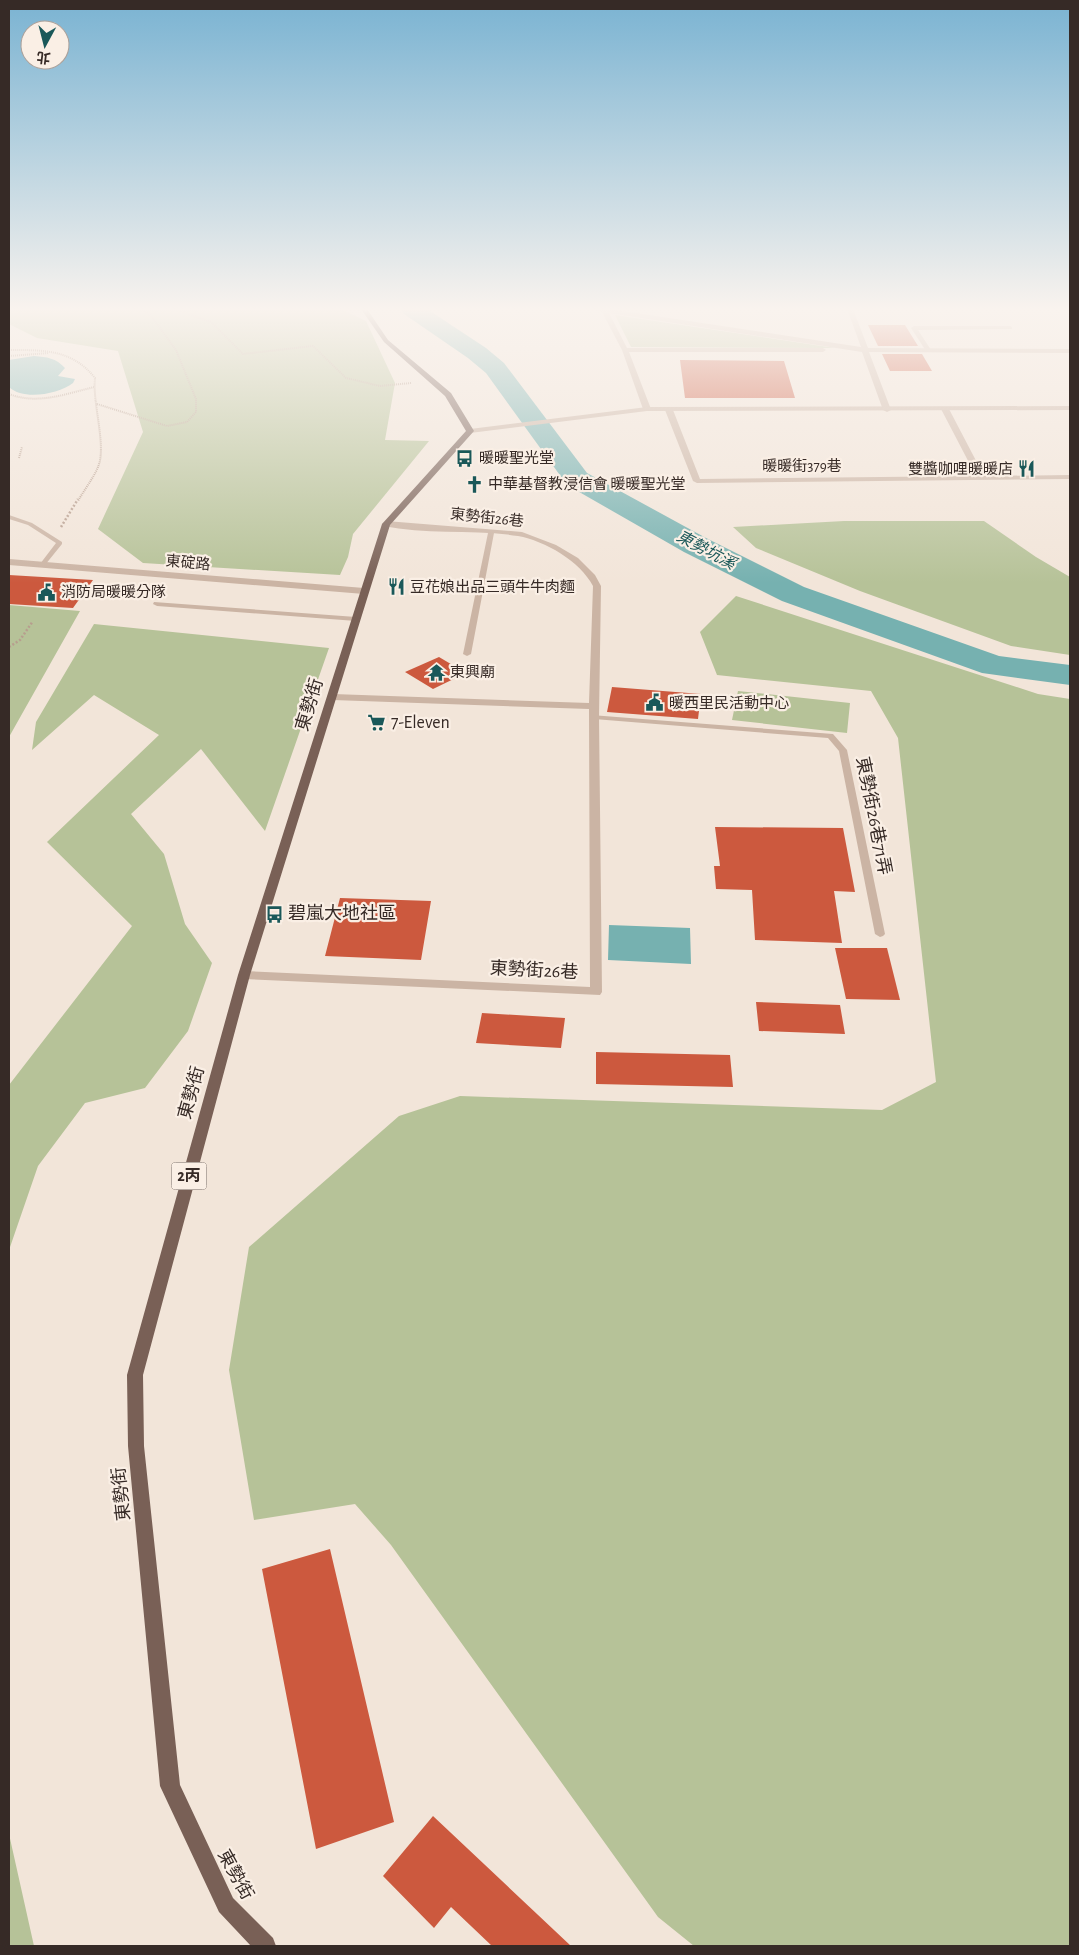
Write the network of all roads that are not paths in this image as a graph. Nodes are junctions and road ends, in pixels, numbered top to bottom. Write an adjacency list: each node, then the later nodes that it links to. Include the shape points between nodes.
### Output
1 (451, 400): 9 (main road)
2 (644, 400): 4 (street)
3 (884, 400): 8 (street)
4 (647, 408): 7 (street); 9 (street)
5 (1070, 408): 6 (street)
6 (945, 409): 8 (street); 11 (street)
7 (669, 410): 8 (street); 11 (street, 暖暖街379巷, via 697,481)
8 (887, 410)
9 (470, 431): 13 (main road, 東勢街 / 2丙)
10 (1070, 477): 11 (street, 暖暖街379巷)
11 (982, 479)
12 (9, 517): 16 (lane, via 30,524 60,543)
13 (386, 524): 14 (street, 東勢街26巷); 17 (main road, 東勢街 / 2丙)
14 (491, 533): 20 (lane); 22 (street, 東勢街26巷, via 519,534 540,540 564,553 595,579)
15 (9, 562): 16 (street, 東碇路)
16 (43, 564): 17 (street, 東碇路)
17 (364, 591): 19 (main road, 東勢街 / 2丙)
18 (157, 604): 19 (lane)
19 (356, 619): 21 (main road, 東勢街 / 2丙)
20 (467, 654)
21 (333, 697): 22 (street); 24 (main road, 東勢街 / 2丙)
22 (594, 711): 23 (lane, 東勢街26巷71弄, via 830,736 843,750); 24 (street, 東勢街26巷, via 596,992)
23 (880, 934)
24 (244, 975): 25 (main road, 東勢街 / 2丙, via 135,1375 136,1446 170,1786 226,1905)
25 (265, 1946)

